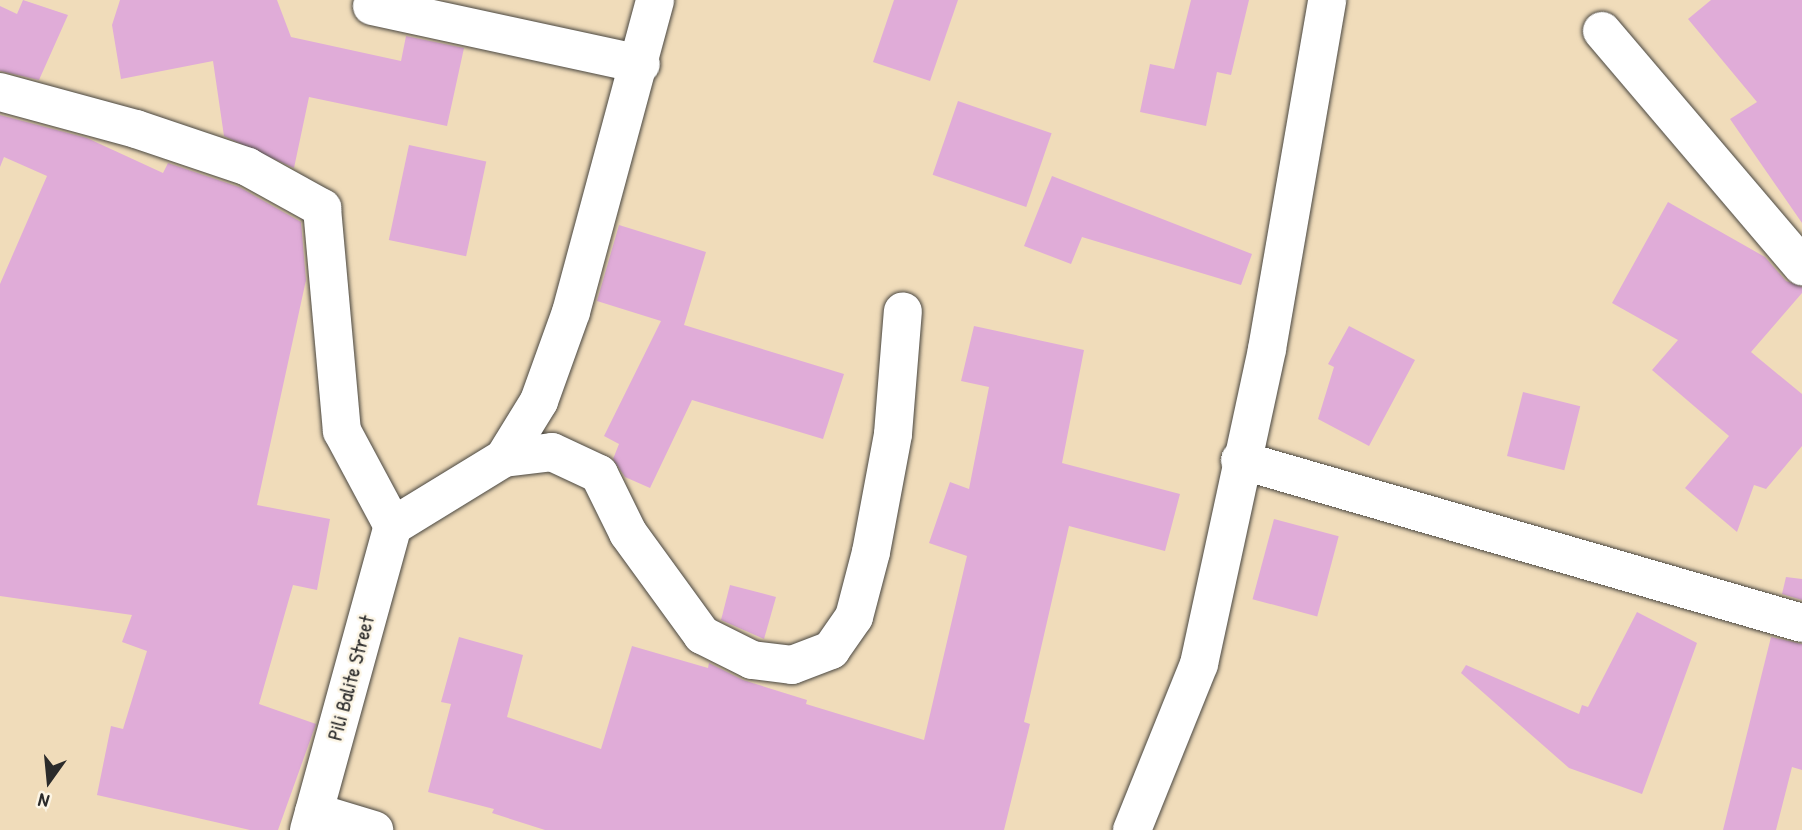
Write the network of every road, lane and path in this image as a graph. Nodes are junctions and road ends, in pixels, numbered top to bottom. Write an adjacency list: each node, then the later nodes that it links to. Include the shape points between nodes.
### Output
1 (655, 0): 5 (street)
2 (1327, 0): 10 (street, via 1267,349)
3 (372, 6): 5 (street)
4 (1602, 31): 7 (street)
5 (640, 64): 9 (street, via 571,312 539,401)
6 (0, 92): 11 (street, via 136,129 248,167 322,208 342,431)
7 (1802, 266)
8 (903, 311): 9 (street, via 893,434 854,617 831,650 792,665 752,660 702,635 628,533 599,474 552,452)
9 (504, 458): 11 (street)
10 (1240, 460): 12 (street); 15 (street, via 1199,664 1142,794)
11 (393, 526): 13 (street, Pili Balite Street)
12 (1802, 623)
13 (311, 821): 14 (street)
14 (374, 830)
15 (1132, 830)

